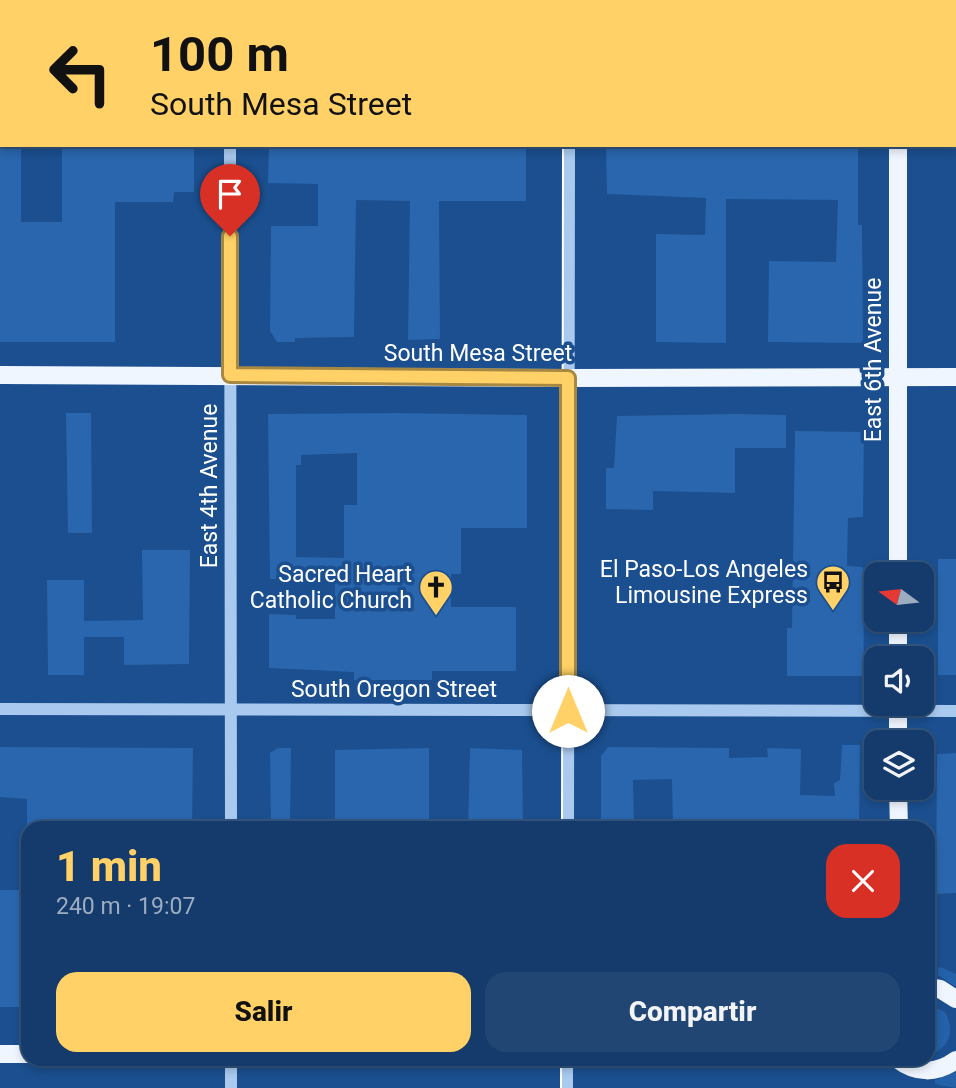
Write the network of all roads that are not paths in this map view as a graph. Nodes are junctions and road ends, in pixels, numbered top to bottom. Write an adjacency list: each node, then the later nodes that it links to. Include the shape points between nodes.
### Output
1 (230, 147): 5 (street, East 4th Avenue)
2 (569, 147): 8 (street)
3 (898, 147): 6 (main road, East 6th Avenue)
4 (0, 375): 5 (main road, South Mesa Street)
5 (230, 375): 8 (main road, South Mesa Street); 13 (street, East 4th Avenue)
6 (898, 377): 7 (main road, South Mesa Street); 8 (main road, South Mesa Street); 9 (main road, East 6th Avenue)
7 (956, 377)
8 (568, 378): 14 (street)
9 (898, 562)
10 (864, 707): 14 (street, South Oregon Street)
11 (0, 709): 13 (street, South Oregon Street)
12 (934, 709): 15 (street, South Oregon Street)
13 (230, 710): 14 (street, South Oregon Street); 17 (street, East 4th Avenue)
14 (568, 711): 18 (street)
15 (956, 711)
16 (898, 800): 19 (main road)
17 (231, 821)
18 (568, 821)
19 (899, 821)
20 (935, 987): 21 (main road)
21 (956, 999)
22 (0, 1054): 23 (main road)
23 (21, 1054)
24 (956, 1060): 27 (main road, via 936,1070)
25 (230, 1066): 28 (street)
26 (567, 1066): 29 (street)
27 (907, 1066)
28 (231, 1088)
29 (567, 1088)

